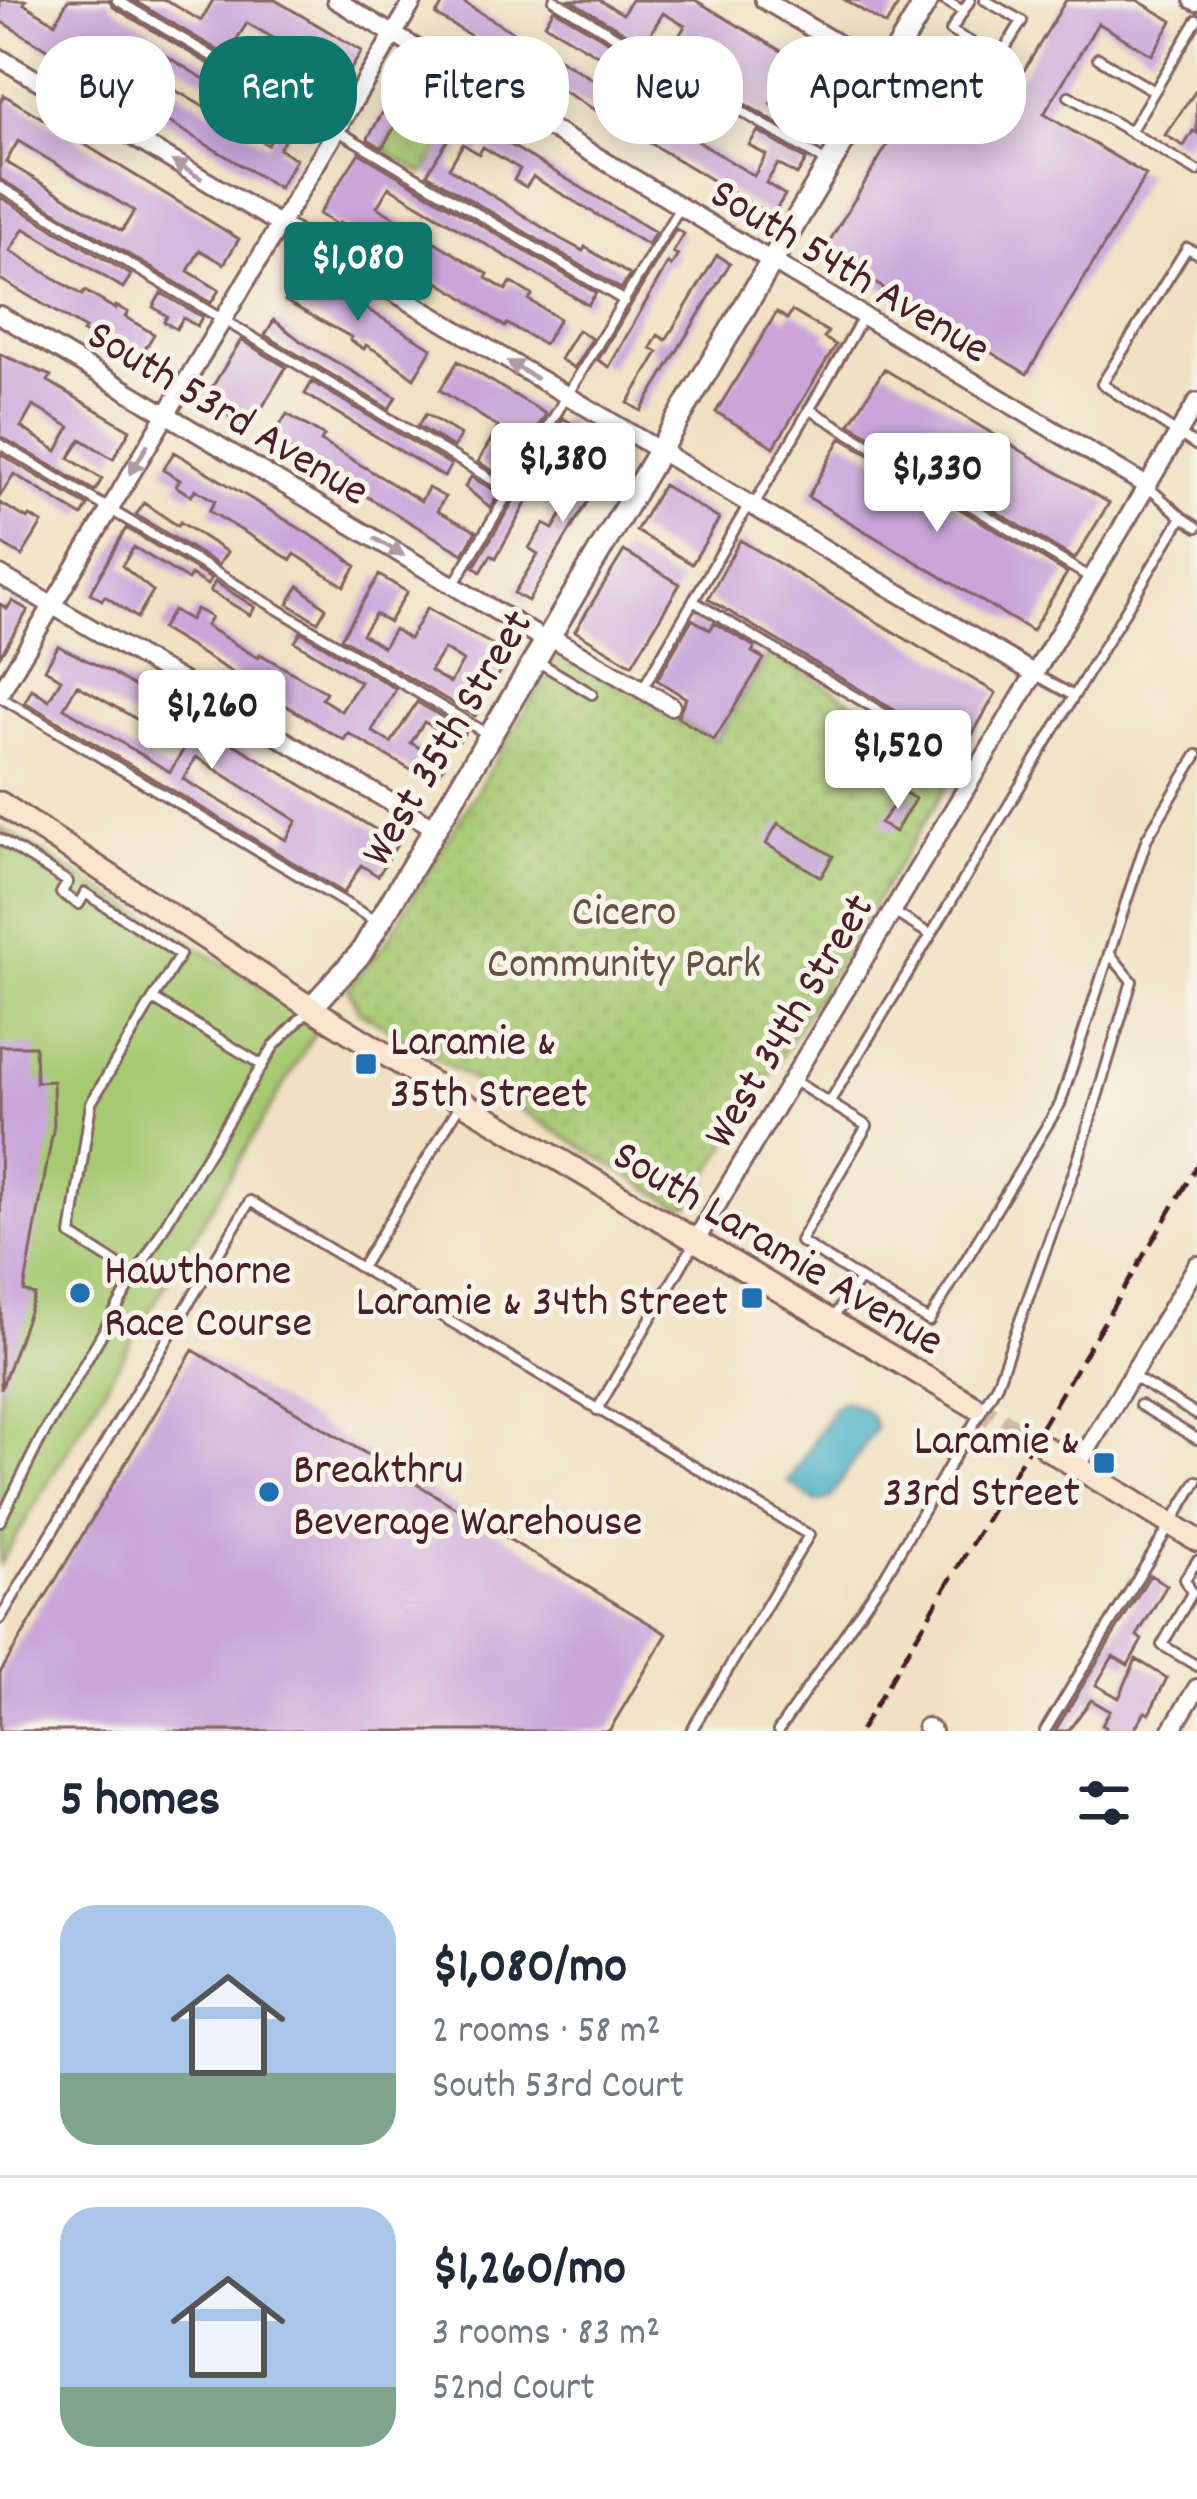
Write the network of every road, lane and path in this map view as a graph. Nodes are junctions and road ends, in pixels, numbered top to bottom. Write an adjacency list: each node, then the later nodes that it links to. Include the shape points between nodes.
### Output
1 (117, 0): 15 (lane)
2 (336, 0): 12 (street, South 54th Avenue)
3 (414, 0): 12 (street)
4 (554, 0): 25 (lane)
5 (764, 0): 13 (street)
6 (927, 0): 14 (street, West 35th Street)
7 (944, 0): 10 (lane)
8 (970, 0): 10 (lane)
9 (986, 0): 10 (lane, via 1022,21 999,58 951,31)
10 (963, 11)
11 (1197, 20): 18 (lane)
12 (393, 34): 19 (street); 28 (street, South 54th Avenue)
13 (824, 36)
14 (906, 36)
15 (199, 49)
16 (0, 58): 29 (street, one-way to 16)
17 (1098, 58): 18 (lane)
18 (1154, 92): 21 (lane)
19 (357, 95)
20 (1069, 96): 21 (lane)
21 (1130, 132): 26 (lane)
22 (357, 142): 32 (lane)
23 (328, 144): 29 (street)
24 (842, 144): 25 (street, West 35th Street)
25 (830, 164): 31 (street, West 35th Street)
26 (1197, 171)
27 (0, 187): 35 (lane)
28 (680, 208): 31 (street, South 54th Avenue); 32 (lane)
29 (279, 225): 35 (street); 36 (street, one-way to 29)
30 (1197, 254): 40 (lane, via 1186,248 1102,384)
31 (771, 262): 34 (street, South 54th Avenue); 43 (street, West 35th Street)
32 (625, 301): 36 (lane)
33 (0, 315): 39 (street, South 53rd Avenue)
34 (863, 317): 38 (lane); 44 (street, South 54th Avenue)
35 (224, 318): 39 (street); 45 (lane)
36 (567, 396): 43 (street); 45 (lane)
37 (1197, 402): 40 (street, West 34th Street)
38 (809, 409): 46 (lane); 51 (lane)
39 (166, 414): 47 (street, one-way to 47); 52 (street, South 53rd Avenue, one-way to 52)
40 (1178, 434): 42 (lane); 44 (street, West 34th Street)
41 (0, 444): 47 (lane)
42 (1197, 446)
43 (659, 451): 46 (street); 55 (street, West 35th Street)
44 (1147, 487): 48 (lane); 51 (street, West 34th Street)
45 (511, 491): 52 (lane)
46 (751, 506): 53 (lane); 56 (street)
47 (110, 510): 54 (street); 62 (lane)
48 (1182, 517): 49 (lane); 60 (lane)
49 (1197, 526)
50 (0, 575): 54 (street)
51 (1091, 579): 56 (street, West 34th Street)
52 (454, 586): 55 (street, South 53rd Avenue)
53 (693, 601): 57 (lane); 64 (lane)
54 (52, 606): 59 (street); 66 (street)
55 (543, 646): 57 (street, South 53rd Avenue); 58 (lane); 62 (street, West 35th Street)
56 (1035, 674): 60 (lane); 64 (street, West 34th Street)
57 (642, 689): 61 (street, South 53rd Avenue)
58 (592, 694)
59 (0, 695): 69 (lane)
60 (1074, 696): 70 (lane)
61 (671, 706)
62 (490, 735): 66 (street, West 35th Street)
63 (1197, 755): 71 (lane, via 1148,838)
64 (978, 769): 68 (street, West 34th Street)
65 (0, 803): 73 (main road, South Laramie Avenue)
66 (435, 828): 69 (street, West 35th Street)
67 (0, 839): 72 (lane, via 68,882 61,892 79,904 85,893 181,955)
68 (893, 911): 70 (lane); 75 (street, West 34th Street)
69 (379, 922): 73 (street, West 35th Street)
70 (932, 935): 77 (lane)
71 (1109, 953): 82 (lane, via 1060,1104 929,1321); 101 (lane, via 1132,981 997,1384 885,1576)
72 (153, 999): 74 (lane); 80 (lane, via 92,1102 71,1234)
73 (311, 1008): 74 (lane); 76 (main road, South Laramie Avenue)
74 (262, 1065): 80 (lane)
75 (792, 1080): 77 (lane); 78 (street, West 34th Street)
76 (462, 1102): 78 (main road, South Laramie Avenue); 79 (lane)
77 (829, 1102): 82 (lane, via 867,1126 800,1241)
78 (696, 1240): 83 (main road, South Laramie Avenue); 87 (lane)
79 (361, 1268): 87 (lane); 97 (lane, via 250,1201)
80 (136, 1276): 93 (lane)
81 (1194, 1277): 84 (street)
82 (860, 1280): 83 (lane)
83 (831, 1321): 86 (main road, South Laramie Avenue)
84 (1131, 1376): 88 (lane); 91 (street)
85 (1140, 1405): 89 (lane)
86 (974, 1406)
87 (597, 1411): 100 (lane, via 809,1535)
88 (1197, 1415)
89 (1197, 1439)
90 (1046, 1448): 91 (main road)
91 (1077, 1467): 94 (main road)
92 (1197, 1481): 94 (lane)
93 (0, 1521)
94 (1169, 1523): 95 (main road); 102 (lane)
95 (1197, 1540)
96 (1197, 1561): 98 (lane, via 1184,1580 1192,1593 1162,1645)
97 (0, 1619)
98 (1197, 1666)
99 (1197, 1688): 103 (street)
100 (691, 1731)
101 (778, 1731)
102 (1045, 1731)
103 (1171, 1731)

